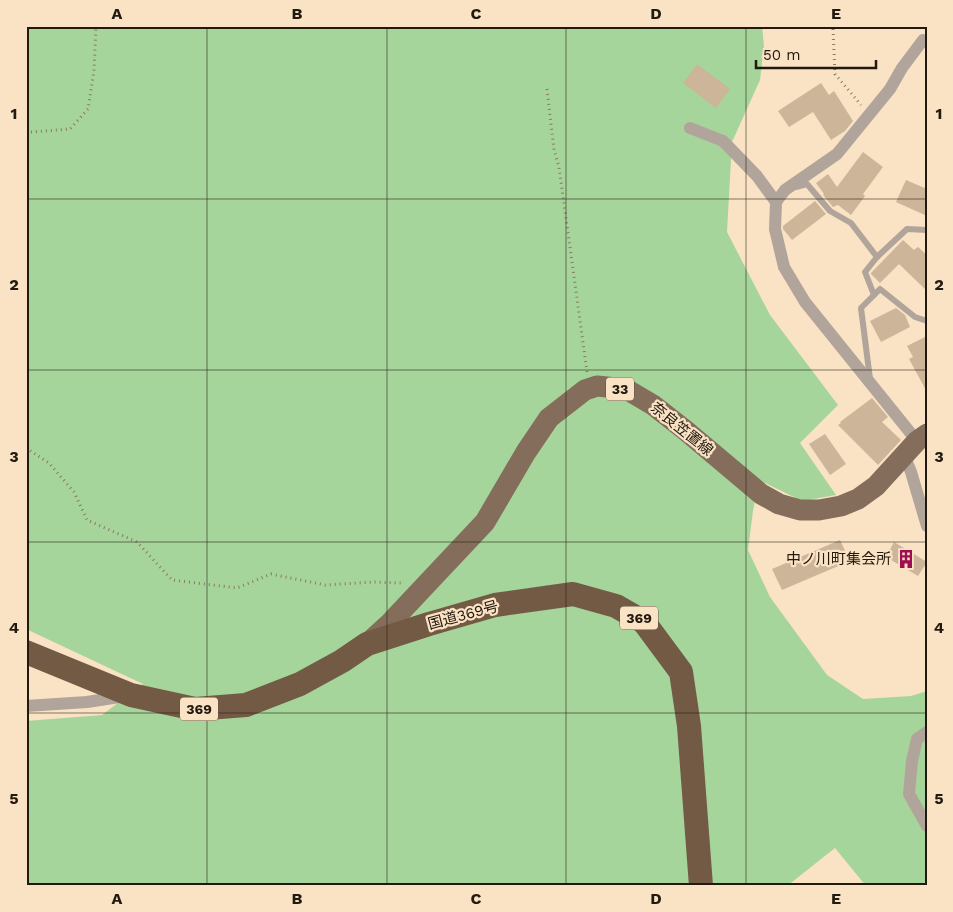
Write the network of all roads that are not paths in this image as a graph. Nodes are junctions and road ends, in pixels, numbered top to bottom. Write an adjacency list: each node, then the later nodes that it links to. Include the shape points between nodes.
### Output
1 (923, 40): 3 (street, via 890,88 836,154)
2 (690, 128): 4 (street, via 722,141 757,176)
3 (785, 190): 4 (street); 6 (lane, via 807,184 830,211 851,223)
4 (776, 202): 9 (street, via 775,230 784,267 805,302)
5 (927, 230): 6 (lane, via 907,229)
6 (877, 257): 7 (lane, via 865,272)
7 (874, 295): 8 (lane, via 880,290 915,317); 9 (lane, via 862,308)
8 (927, 321)
9 (871, 383): 10 (street)
10 (916, 444): 11 (street, via 911,472); 12 (main road, 奈良笠置線 / 33, via 876,486 858,499 841,506 800,510 761,494 654,405 626,389 597,386 585,390 549,418 485,522 390,623)
11 (927, 526)
12 (366, 644): 14 (highway, 国道369号 / 369, via 300,684 246,705 195,709); 18 (highway, 国道369号 / 369, via 495,604 573,594 616,606 644,622 681,672 689,726)
13 (26, 652): 14 (highway, 国道369号 / 369)
14 (131, 695): 15 (street)
15 (26, 706)
16 (927, 732): 17 (street, via 917,738 910,794)
17 (927, 826)
18 (701, 886)

